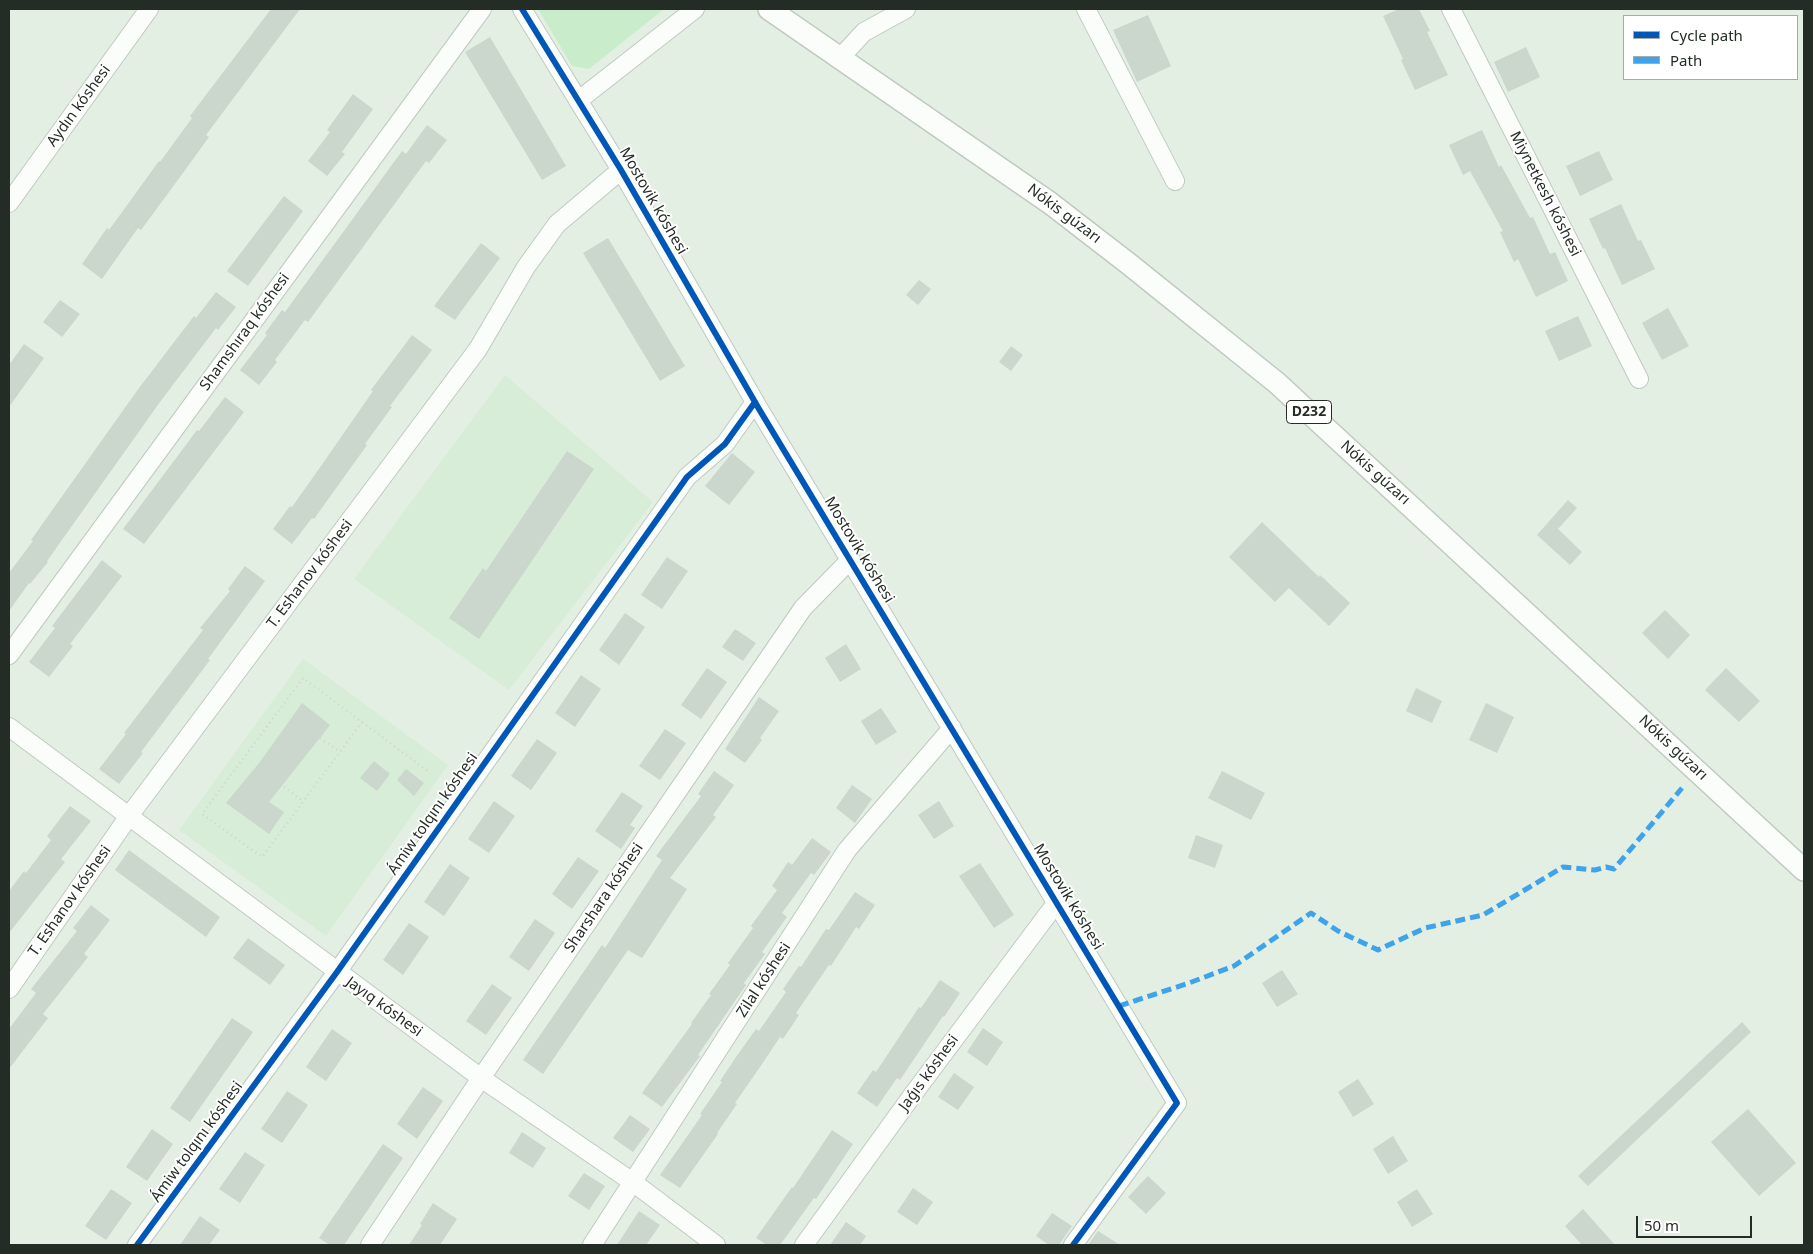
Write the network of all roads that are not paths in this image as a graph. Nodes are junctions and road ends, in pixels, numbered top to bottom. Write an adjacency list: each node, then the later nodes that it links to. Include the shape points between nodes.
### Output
1 (149, 9): 13 (street, Aydın kóshesi)
2 (482, 9): 17 (street, Shamshıraq kóshesi)
3 (522, 9): 10 (street, Mostovik kóshesi)
4 (695, 9): 10 (street)
5 (770, 9): 9 (main road, Nókis gúzarı / D232)
6 (906, 9): 9 (street, via 864,32)
7 (1086, 9): 12 (street)
8 (1451, 9): 14 (street, Miynetkesh kóshesi)
9 (840, 58): 21 (main road, Nókis gúzarı / D232, via 1050,202 1276,383)
10 (579, 100): 11 (street, Mostovik kóshesi)
11 (621, 170): 15 (street, Mostovik kóshesi); 20 (street, T. Eshanov kóshesi, via 557,224 526,268 478,349)
12 (1175, 182)
13 (9, 203)
14 (1639, 379)
15 (755, 402): 16 (street, Mostovik kóshesi); 23 (street, Ámiw tolqını kóshesi, via 725,444 687,477)
16 (851, 559): 19 (street, Mostovik kóshesi); 25 (street, Sharshara kóshesi, via 803,608)
17 (9, 654)
18 (9, 727): 20 (street, Jayıq kóshesi)
19 (952, 728): 22 (street, Mostovik kóshesi); 26 (street, Zilal kóshesi, via 847,850)
20 (130, 816): 23 (street, Jayıq kóshesi); 24 (street, T. Eshanov kóshesi)
21 (1804, 870)
22 (1057, 902): 31 (street, Jaǵıs kóshesi); 32 (street, Mostovik kóshesi, via 1177,1102)
23 (337, 972): 25 (street, Jayıq kóshesi); 27 (street, Ámiw tolqını kóshesi)
24 (9, 989)
25 (481, 1078): 26 (street, Jayıq kóshesi); 28 (street, Sharshara kóshesi)
26 (634, 1183): 29 (street, Zilal kóshesi); 30 (street, Jayıq kóshesi)
27 (137, 1245)
28 (370, 1245)
29 (592, 1245)
30 (716, 1245)
31 (804, 1245)
32 (1073, 1245)

